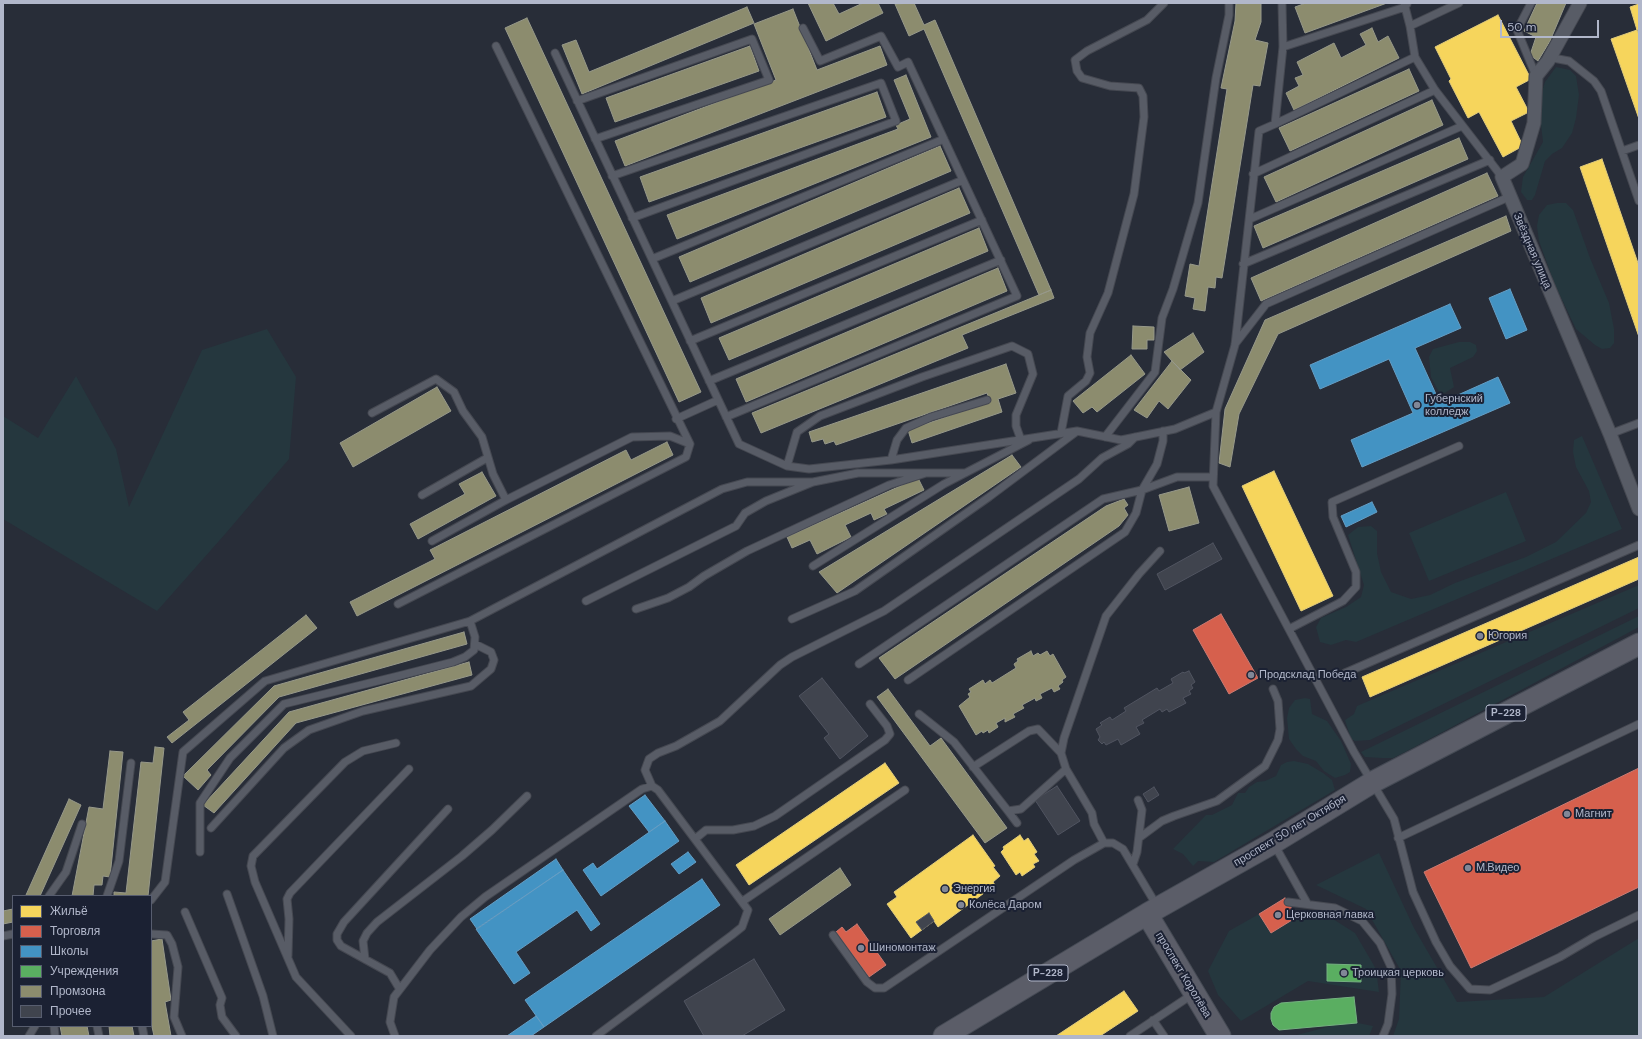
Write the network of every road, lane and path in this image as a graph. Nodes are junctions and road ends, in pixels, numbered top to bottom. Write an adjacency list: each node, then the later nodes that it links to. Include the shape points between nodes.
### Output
1 (1164, 3): 50 (lane, via 1148,20 1087,51 1075,60 1077,71 1082,78 1110,86 1139,88 1143,96 1144,117 1134,194 1108,293 1090,333 1087,357 1090,373 1086,381 1068,396)
2 (1229, 3): 52 (lane, via 1198,203 1162,318 1155,372)
3 (1282, 3): 11 (lane)
4 (1459, 3): 8 (lane)
5 (1531, 3): 15 (lane, via 1518,30)
6 (1580, 3): 14 (street)
7 (1405, 4): 8 (lane); 11 (lane)
8 (1410, 26): 13 (lane)
9 (803, 28): 20 (lane, via 820,61 881,36 898,67 908,62)
10 (496, 46): 46 (lane)
11 (1283, 47): 18 (lane)
12 (555, 53): 17 (lane)
13 (1415, 57): 16 (lane); 18 (lane)
14 (1548, 61): 15 (street); 23 (lane, via 1554,58 1569,61 1594,81 1601,91)
15 (1536, 76): 27 (street, via 1534,123 1522,164)
16 (1435, 90): 19 (lane); 25 (lane)
17 (577, 101): 21 (lane); 21 (lane, via 752,39 769,80)
18 (1275, 124): 25 (lane, via 1259,131)
19 (1462, 126): 24 (lane); 32 (lane)
20 (944, 138): 28 (lane); 34 (lane)
21 (595, 139): 26 (lane)
22 (1639, 145): 23 (lane)
23 (1622, 151): 30 (lane)
24 (1490, 160): 27 (lane); 36 (lane)
25 (1253, 174): 32 (lane)
26 (612, 176): 31 (lane); 31 (lane, via 881,83 896,121)
27 (1502, 177): 29 (street, Звёздная улица)
28 (963, 180): 33 (lane); 37 (lane)
29 (1509, 197): 39 (lane, via 1266,304); 51 (street, Звёздная улица)
30 (1639, 201)
31 (632, 218): 34 (lane)
32 (1250, 219): 36 (lane)
33 (982, 220): 35 (lane); 38 (lane)
34 (652, 259): 37 (lane)
35 (1001, 260): 40 (lane); 45 (lane, via 1017,296)
36 (1243, 264): 39 (lane)
37 (672, 301): 38 (lane)
38 (690, 341): 40 (lane)
39 (1235, 345): 43 (lane)
40 (709, 381): 41 (lane)
41 (718, 400): 45 (lane); 46 (lane)
42 (987, 400): 59 (lane, via 931,417 906,428 897,440)
43 (1216, 412): 49 (lane, via 1175,429); 65 (lane)
44 (372, 413): 58 (lane, via 436,379 454,392 463,411 482,437)
45 (726, 417): 61 (lane, via 739,444)
46 (676, 419): 56 (lane)
47 (1639, 423): 51 (lane)
48 (1077, 431): 50 (lane); 52 (lane); 78 (lane, via 856,591)
49 (1163, 431): 53 (lane); 67 (lane, via 1157,464)
50 (1061, 433): 54 (lane)
51 (1610, 434): 70 (street, Звёздная улица)
52 (1105, 436): 53 (lane, via 1121,440)
53 (1136, 437): 97 (lane, via 1102,458 1079,479 884,611 780,665 720,721 649,759 646,770)
54 (1032, 438): 55 (lane); 63 (lane)
55 (1021, 440): 59 (lane); 61 (lane, via 1016,426 1016,415 1033,374 1028,354 1012,346 820,416 797,432)
56 (690, 444): 69 (lane, via 670,436 632,437); 76 (lane, via 686,457)
57 (1459, 446): 80 (lane, via 1332,502 1333,517 1356,572 1356,587 1343,601)
58 (488, 458): 68 (lane); 69 (lane)
59 (891, 460): 60 (lane)
60 (864, 462): 61 (lane, via 809,469); 64 (lane)
61 (787, 466)
62 (926, 473): 63 (lane); 64 (lane); 77 (lane, via 889,485 747,551 668,598)
63 (965, 473): 74 (lane)
64 (848, 475): 66 (lane)
65 (1213, 476): 67 (lane, via 1177,477); 80 (lane, via 1213,486)
66 (813, 482): 75 (lane, via 745,513 736,526); 79 (lane, via 747,482 722,489)
67 (1142, 490): 83 (lane, via 1103,499); 85 (lane, via 1136,512 1125,532)
68 (422, 495)
69 (506, 500): 71 (lane)
70 (1639, 509)
71 (432, 541)
72 (1639, 545): 84 (lane)
73 (1160, 551): 91 (lane, via 1106,616)
74 (813, 566)
75 (586, 601)
76 (398, 604)
77 (636, 609)
78 (792, 619)
79 (470, 621): 81 (lane); 116 (lane, via 265,681 183,752 165,882)
80 (1289, 628): 96 (lane, via 1354,752)
81 (475, 644): 105 (lane, via 491,652 494,660 492,669 471,686 363,711 309,730 284,748); 111 (lane, via 474,650 453,662 284,704 230,758 200,803)
82 (1639, 644): 96 (main road, проспект 50 лет Октября / Р-228)
83 (858, 664)
84 (1345, 673)
85 (908, 680)
86 (1273, 689): 106 (lane, via 1278,701 1280,729 1278,740 1265,766 1217,801 1162,821)
87 (870, 704): 108 (lane, via 887,726 890,734 885,740 775,816 754,826 733,830 706,830)
88 (919, 714): 93 (lane, via 954,742)
89 (1639, 724): 107 (lane)
90 (396, 743): 125 (lane, via 363,751 345,762 253,856 251,866 255,882)
91 (1061, 753): 93 (lane, via 1038,729 1028,731); 94 (lane)
92 (131, 763): 115 (lane, via 119,861)
93 (973, 767): 102 (lane)
94 (1066, 769): 102 (lane, via 1021,809); 109 (lane, via 1092,813 1094,824)
95 (409, 770): 125 (lane, via 290,893 287,899)
96 (1373, 782): 107 (lane, via 1394,819); 110 (main road, проспект 50 лет Октября / Р-228)
97 (652, 786): 108 (lane, via 658,790); 127 (lane, via 642,789 484,897 430,950)
98 (906, 790): 117 (lane)
99 (527, 796): 126 (lane, via 462,856 377,922 363,941)
100 (1138, 800): 106 (lane, via 1142,810)
101 (448, 809): 126 (lane, via 340,928 337,940 341,946)
102 (1008, 811): 103 (lane)
103 (1017, 823)
104 (82, 824): 114 (lane, via 66,872)
105 (211, 828)
106 (1139, 838): 112 (lane)
107 (1398, 838): 122 (lane, via 1413,892 1425,920 1450,966 1470,989 1490,990)
108 (696, 839): 117 (lane)
109 (1104, 843): 112 (lane, via 1123,849); 124 (lane, via 1074,860 884,988 875,988 867,982)
110 (1273, 843): 119 (lane); 120 (main road, проспект 50 лет Октября / Р-228)
111 (200, 852)
112 (1133, 864): 120 (lane)
113 (227, 894): 135 (lane, via 263,996)
114 (50, 895)
115 (107, 895)
116 (152, 899)
117 (743, 901): 138 (lane, via 748,910 742,927)
118 (1288, 902): 119 (lane)
119 (1307, 903): 142 (lane, via 1335,908 1362,921 1380,943 1391,967 1392,994 1388,1024)
120 (1152, 911): 128 (main road, проспект Королёва); 131 (main road, проспект 50 лет Октября / Р-228)
121 (185, 912): 134 (lane, via 222,998 222,1017)
122 (1639, 915)
123 (152, 934): 133 (lane, via 167,935 172,944 178,966 174,1017)
124 (833, 935)
125 (288, 958): 136 (lane, via 296,977)
126 (366, 959): 127 (lane, via 390,973)
127 (400, 988): 137 (lane, via 394,997 390,1014)
128 (1194, 994): 129 (lane); 141 (main road, проспект Королёва)
129 (1154, 1020): 139 (lane); 140 (lane)
130 (34, 1027): 132 (lane)
131 (948, 1035)
132 (29, 1036)
133 (182, 1036)
134 (236, 1036)
135 (274, 1036)
136 (351, 1036)
137 (395, 1036)
138 (596, 1036)
139 (1130, 1036)
140 (1164, 1036)
141 (1220, 1036)
142 (1383, 1036)

